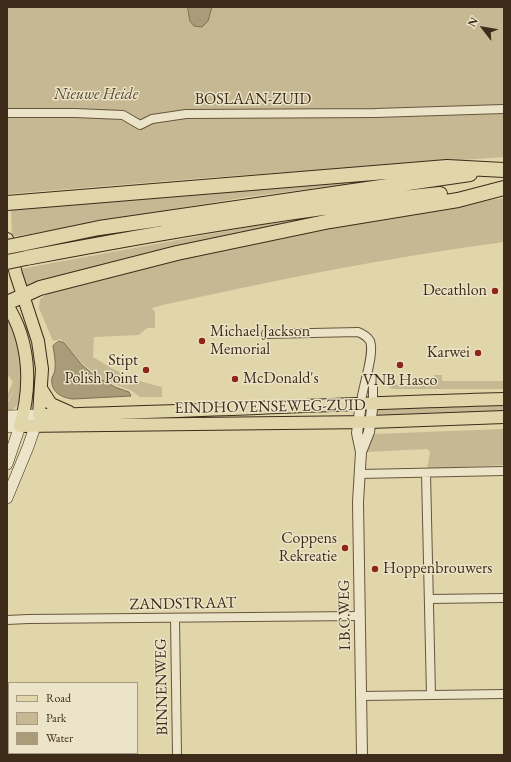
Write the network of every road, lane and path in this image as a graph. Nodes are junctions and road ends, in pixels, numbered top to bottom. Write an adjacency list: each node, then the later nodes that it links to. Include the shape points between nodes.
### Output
1 (504, 109): 2 (street, BOSLAAN-ZUID, via 186,114 152,119 140,126 123,115)
2 (7, 113)
3 (504, 170): 5 (highway, via 447,167); 7 (highway, bridge, via 99,228)
4 (504, 188): 8 (highway, bridge, via 334,206 209,224); 9 (highway, via 458,200 257,235 40,288)
5 (7, 203)
6 (7, 239): 9 (main road)
7 (7, 247)
8 (7, 262)
9 (22, 295): 10 (highway); 13 (main road, via 38,341)
10 (7, 304): 20 (main road, via 19,328 25,351 28,392)
11 (266, 334): 12 (street, via 358,332 369,339 371,347)
12 (368, 374): 15 (street, via 373,382); 16 (street, via 362,390)
13 (42, 390): 17 (main road, via 51,404); 21 (main road)
14 (504, 399): 15 (main road, EINDHOVENSEWEG-ZUID)
15 (373, 402): 16 (main road, EINDHOVENSEWEG-ZUID); 22 (street, I.B.C.WEG)
16 (361, 403): 17 (main road, EINDHOVENSEWEG-ZUID); 22 (street, I.B.C.WEG)
17 (74, 414): 21 (main road, EINDHOVENSEWEG-ZUID)
18 (7, 416): 20 (main road)
19 (504, 417): 22 (main road, EINDHOVENSEWEG-ZUID)
20 (22, 420): 21 (main road); 23 (main road); 25 (main road)
21 (38, 420): 22 (main road, EINDHOVENSEWEG-ZUID); 30 (main road)
22 (364, 422): 29 (street, I.B.C.WEG, via 357,433 361,452)
23 (7, 427)
24 (7, 439): 25 (main road)
25 (12, 451): 26 (main road)
26 (7, 464)
27 (504, 471): 28 (street)
28 (426, 473): 29 (street); 32 (street)
29 (360, 474): 33 (street, I.B.C.WEG)
30 (7, 498)
31 (504, 598): 32 (street)
32 (430, 599): 37 (street)
33 (360, 616): 34 (street, ZANDSTRAAT); 38 (street, I.B.C.WEG)
34 (175, 618): 35 (street, ZANDSTRAAT); 39 (street, BINNENWEG)
35 (7, 620)
36 (504, 694): 37 (street)
37 (431, 695): 38 (street)
38 (362, 696): 40 (street, I.B.C.WEG)
39 (177, 755)
40 (362, 755)

